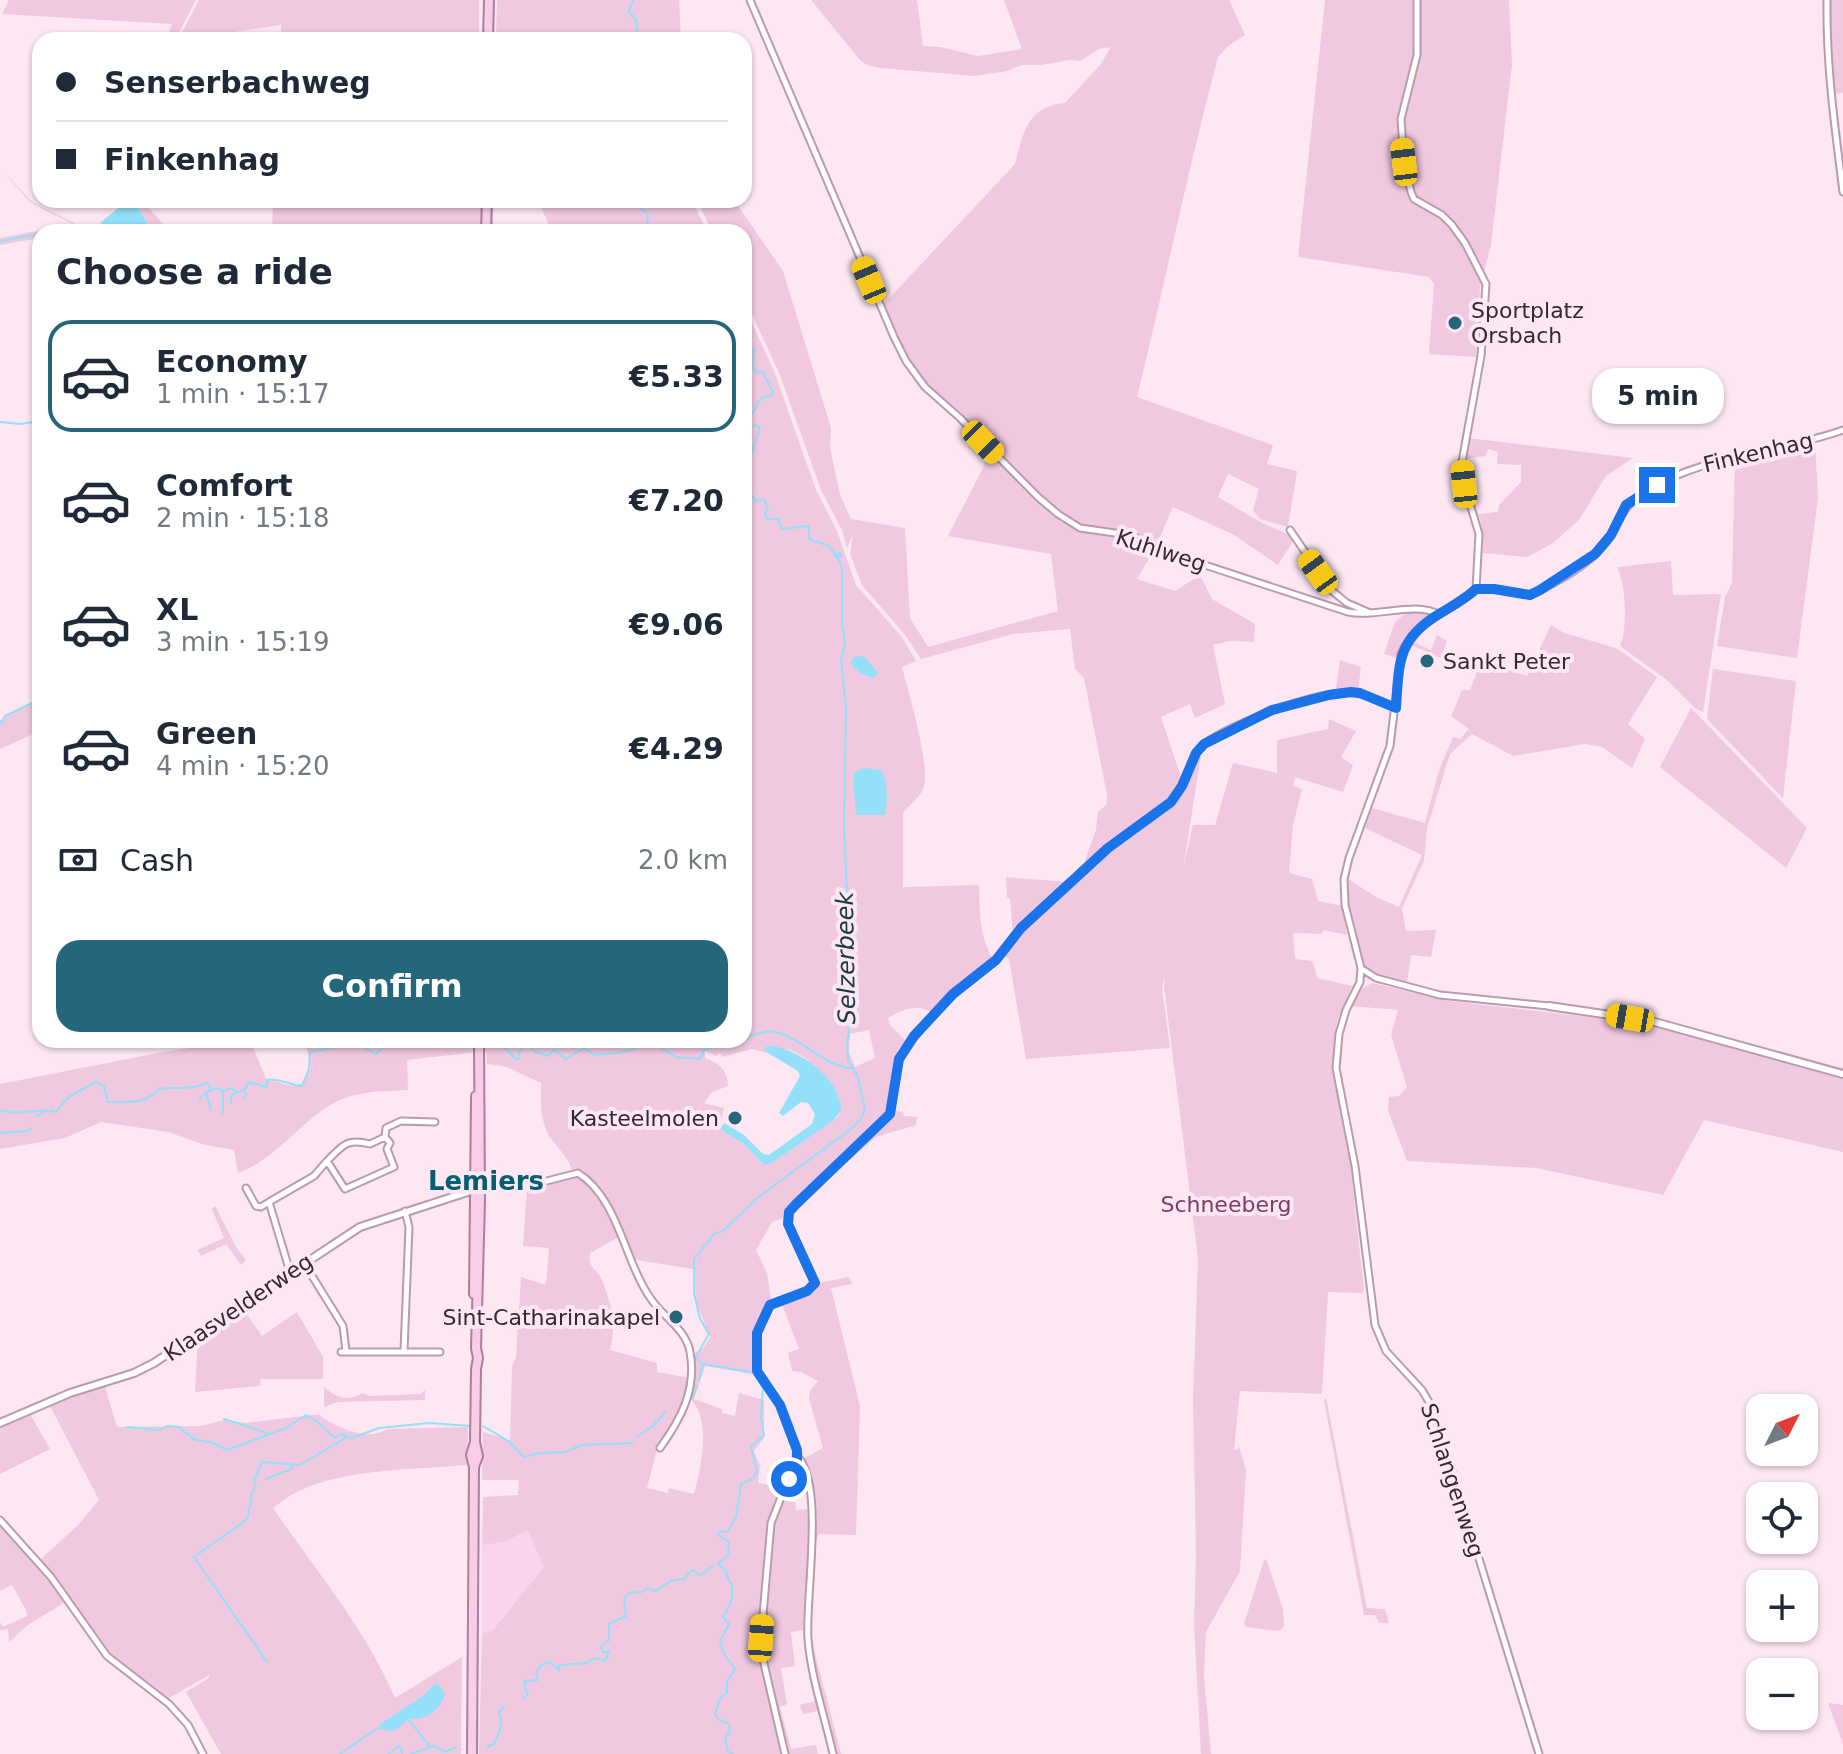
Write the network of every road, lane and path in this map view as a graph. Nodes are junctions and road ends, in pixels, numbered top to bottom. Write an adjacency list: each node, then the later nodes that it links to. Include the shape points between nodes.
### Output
1 (489, 0): 5 (main road)
2 (750, 0): 10 (street, Kuhlweg, via 887,323 925,387 1038,497 1080,528 1129,535 1348,612)
3 (1417, 0): 9 (street, via 1417,55 1401,119 1411,192 1452,225 1486,284 1481,356 1462,462 1478,524)
4 (1827, 0): 6 (street, via 1826,37)
5 (488, 32)
6 (1843, 192)
7 (1843, 430): 9 (street, Finkenhag, via 1703,464 1657,485 1626,505 1611,535 1590,558 1530,595)
8 (1290, 530): 10 (street, via 1331,590)
9 (1476, 589): 11 (street)
10 (1371, 614): 11 (street, Kuhlweg)
11 (1438, 614): 12 (street, via 1404,646)
12 (1396, 708): 13 (street, via 1390,746 1344,879); 32 (street, via 1360,693 1329,695 1272,710 1211,739 1196,753 1171,802 1108,848 1021,928 996,960 953,994 903,1050 890,1114 789,1212 788,1224 815,1283 770,1305 757,1333 758,1373 780,1405)
13 (1361, 968): 14 (street); 15 (street)
14 (1371, 976): 15 (street); 16 (street, via 1461,999)
15 (1360, 982): 38 (street, Schlangenweg, via 1339,1034 1336,1068 1355,1166 1375,1325 1386,1351 1433,1409)
16 (1549, 1006): 18 (street, via 1651,1021)
17 (479, 1048): 23 (main road)
18 (1843, 1074)
19 (435, 1122): 20 (street, via 401,1121 386,1128)
20 (385, 1137): 21 (street, via 370,1144 354,1140); 21 (street, via 394,1167 345,1189)
21 (327, 1161): 24 (street, via 314,1176)
22 (246, 1188): 24 (street, via 256,1206)
23 (477, 1189): 25 (street, Klaasvelderweg); 31 (street, via 535,1185 578,1173 602,1199 648,1296 690,1348 691,1389); 35 (main road)
24 (269, 1202): 27 (street)
25 (405, 1211): 26 (street, Klaasvelderweg, via 360,1227); 28 (street, via 409,1227)
26 (304, 1263): 27 (street, Klaasvelderweg); 28 (street, via 343,1326 343,1352)
27 (290, 1272): 30 (street, Klaasvelderweg, via 154,1363)
28 (404, 1351): 29 (street)
29 (440, 1352)
30 (0, 1423)
31 (660, 1448)
32 (798, 1456): 36 (street, via 771,1523 761,1638); 37 (street, via 812,1513 808,1640)
33 (0, 1520): 34 (street, via 51,1577 107,1656 169,1704)
34 (203, 1754)
35 (472, 1754)
36 (785, 1754)
37 (833, 1754)
38 (1539, 1754)

